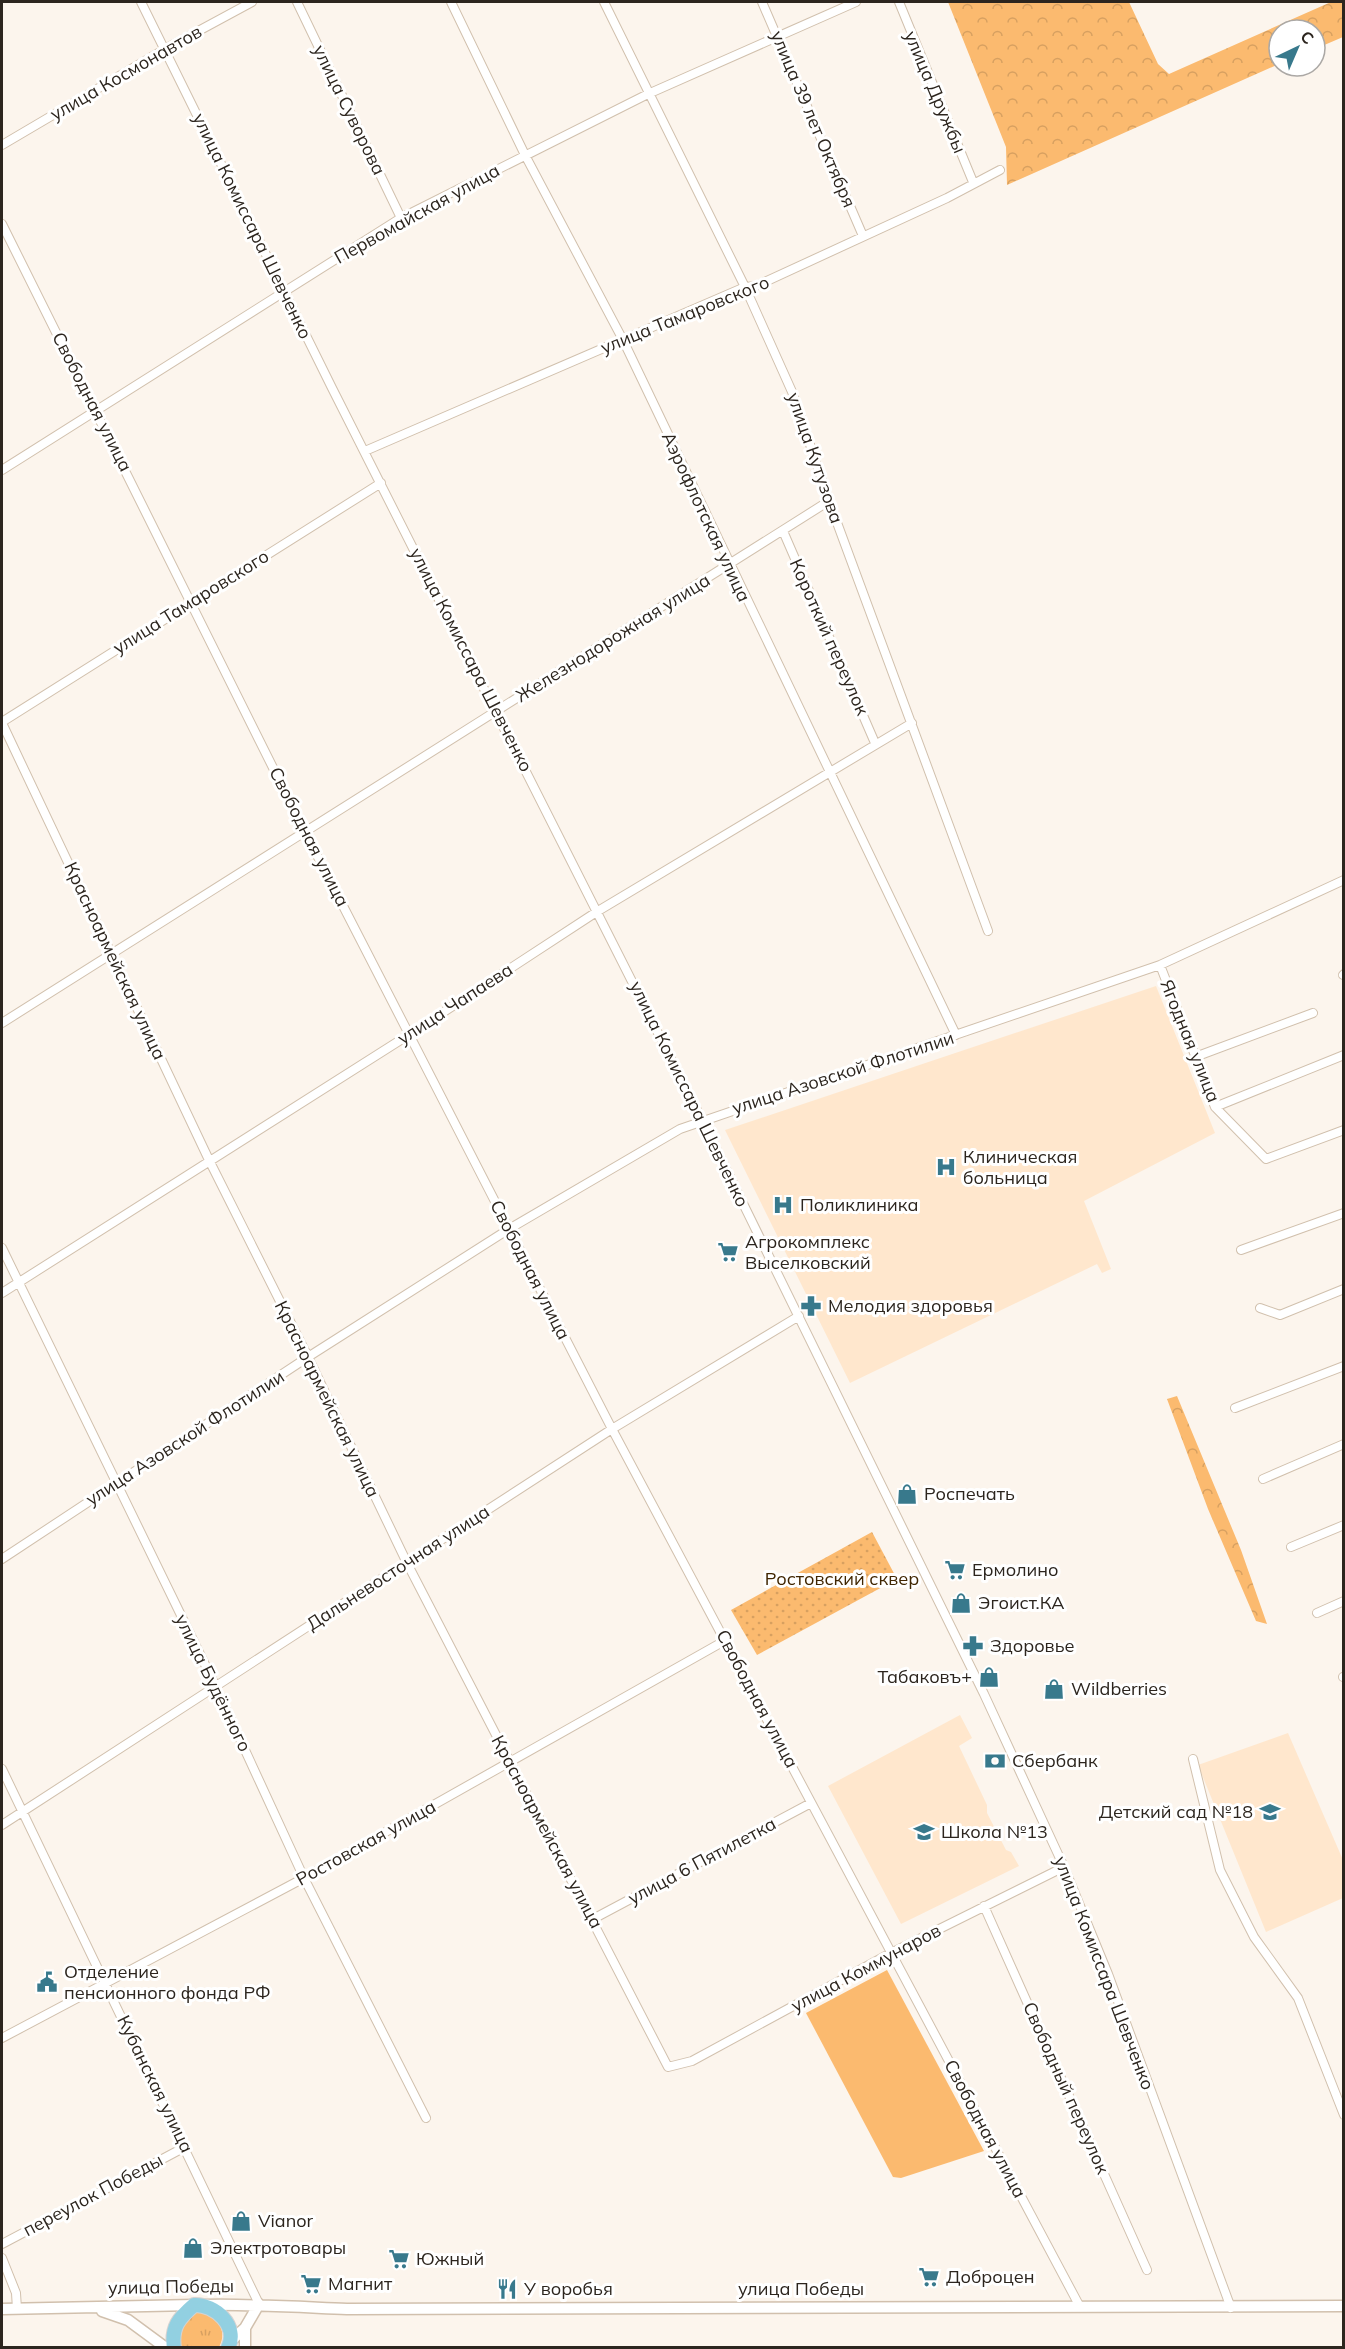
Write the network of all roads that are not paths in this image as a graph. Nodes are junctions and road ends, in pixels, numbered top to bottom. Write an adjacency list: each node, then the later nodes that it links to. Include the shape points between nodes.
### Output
1 (141, 2): 10 (street, улица Комиссара Шевченко)
2 (252, 2): 10 (street, улица Космонавтов)
3 (297, 2): 16 (street, улица Суворова)
4 (451, 2): 13 (street, Аэрофлотская улица)
5 (604, 2): 11 (street, улица Кутузова)
6 (762, 2): 9 (street, улица 39 лет Октября)
7 (856, 2): 9 (street, Первомайская улица)
8 (899, 2): 15 (street, улица Дружбы)
9 (777, 36): 11 (street, Первомайская улица); 18 (street, улица 39 лет Октября)
10 (165, 49): 12 (street, улица Космонавтов); 20 (street, улица Комиссара Шевченко)
11 (648, 94): 13 (street, Первомайская улица); 19 (street, улица Кутузова)
12 (2, 145)
13 (525, 155): 16 (street, Первомайская улица); 21 (street, Аэрофлотская улица)
14 (1000, 170): 15 (street, улица Тамаровского)
15 (973, 182): 18 (street, улица Тамаровского)
16 (401, 218): 20 (street, Первомайская улица)
17 (2, 224): 22 (street, Свободная улица)
18 (863, 236): 19 (street, улица Тамаровского, via 756,286)
19 (745, 287): 21 (street, улица Тамаровского); 26 (street, улица Кутузова, via 793,394)
20 (285, 290): 22 (street, Первомайская улица); 23 (street, улица Комиссара Шевченко)
21 (623, 340): 23 (street, улица Тамаровского); 28 (street, Аэрофлотская улица)
22 (96, 410): 24 (street, Первомайская улица); 29 (street, Свободная улица)
23 (365, 451): 25 (street, улица Комиссара Шевченко)
24 (2, 470)
25 (381, 483): 29 (street, улица Тамаровского); 30 (street, улица Комиссара Шевченко)
26 (829, 501): 27 (street, Железнодорожная улица); 32 (street, улица Кутузова)
27 (783, 531): 28 (street, Железнодорожная улица); 33 (street, Короткий переулок)
28 (729, 566): 30 (street, Железнодорожная улица); 34 (street, Аэрофлотская улица)
29 (192, 602): 31 (street, улица Тамаровского); 35 (street, Свободная улица)
30 (496, 710): 35 (street, Железнодорожная улица); 37 (street, улица Комиссара Шевченко)
31 (2, 722): 39 (street, Красноармейская улица)
32 (912, 723): 33 (street, улица Чапаева); 38 (street, улица Кутузова)
33 (875, 743): 34 (street, улица Чапаева)
34 (830, 771): 37 (street, улица Чапаева); 44 (street, Аэрофлотская улица)
35 (304, 830): 39 (street, Железнодорожная улица); 43 (street, Свободная улица)
36 (1344, 880): 40 (street, улица Азовской Флотилии)
37 (598, 911): 43 (street, улица Чапаева); 48 (street, улица Комиссара Шевченко)
38 (988, 931)
39 (112, 954): 42 (street, Железнодорожная улица); 50 (street, Красноармейская улица)
40 (1156, 966): 44 (street, улица Азовской Флотилии); 46 (street, Ягодная улица)
41 (1313, 1013): 46 (street)
42 (2, 1023)
43 (410, 1034): 50 (street, улица Чапаева); 52 (street, Свободная улица)
44 (956, 1035): 48 (street, улица Азовской Флотилии)
45 (1344, 1054): 47 (street)
46 (1195, 1057): 47 (street, Ягодная улица)
47 (1215, 1107): 49 (street, Ягодная улица, via 1266,1159)
48 (702, 1120): 52 (street, улица Азовской Флотилии); 59 (street, улица Комиссара Шевченко)
49 (1344, 1130)
50 (209, 1160): 55 (street, улица Чапаева); 60 (street, Красноармейская улица)
51 (1344, 1213): 54 (street)
52 (509, 1229): 60 (street, улица Азовской Флотилии); 63 (street, Свободная улица)
53 (2, 1248): 55 (street, улица Будённого)
54 (1241, 1250)
55 (19, 1282): 57 (street, улица Чапаева); 66 (street, улица Будённого)
56 (1344, 1289): 58 (street, via 1280,1315)
57 (2, 1293)
58 (1260, 1308)
59 (799, 1316): 63 (street, Дальневосточная улица); 81 (street, улица Комиссара Шевченко)
60 (308, 1357): 66 (street, улица Азовской Флотилии); 70 (street, Красноармейская улица)
61 (1344, 1366): 62 (street)
62 (1235, 1408)
63 (612, 1429): 70 (street, Дальневосточная улица); 73 (street, Свободная улица)
64 (1344, 1444): 65 (street)
65 (1263, 1479)
66 (116, 1484): 69 (street, улица Азовской Флотилии); 74 (street, улица Будённого)
67 (1344, 1525): 68 (street)
68 (1291, 1547)
69 (2, 1559)
70 (406, 1563): 74 (street, Дальневосточная улица); 76 (street, Красноармейская улица)
71 (1344, 1601): 72 (street)
72 (1317, 1613)
73 (726, 1640): 76 (street, Ростовская улица); 78 (street, Свободная улица)
74 (215, 1684): 79 (street, Дальневосточная улица); 82 (street, улица Будённого)
75 (1193, 1758): 89 (street, via 1220,1870 1254,1937 1298,1998)
76 (511, 1761): 82 (street, Ростовская улица); 84 (street, Красноармейская улица)
77 (2, 1768): 79 (street, Кубанская улица)
78 (811, 1803): 84 (street, улица 6 Пятилетка); 85 (street, Свободная улица)
79 (22, 1812): 80 (street, Дальневосточная улица); 86 (street, Кубанская улица)
80 (2, 1825)
81 (1064, 1866): 83 (street, улица Коммунаров); 100 (street, улица Комиссара Шевченко)
82 (304, 1878): 86 (street, Ростовская улица); 90 (street, улица Будённого)
83 (984, 1906): 85 (street, улица Коммунаров); 94 (street, Свободный переулок)
84 (593, 1919): 88 (street, Красноармейская улица)
85 (891, 1953): 88 (street, улица Коммунаров, via 692,2061); 97 (street, Свободная улица)
86 (106, 1983): 87 (street, Ростовская улица); 91 (street, Кубанская улица)
87 (2, 2038)
88 (668, 2067)
89 (1344, 2115)
90 (426, 2118)
91 (185, 2147): 92 (street, переулок Победы); 95 (street, Кубанская улица)
92 (2, 2244)
93 (2, 2258): 102 (street, via 16,2293)
94 (1147, 2270)
95 (259, 2304): 96 (street, улица Победы); 97 (street, улица Победы, via 347,2309); 103 (street, улица Победы)
96 (199, 2305): 99 (street, улица Победы); 104 (main road, via 225,2320); 106 (main road, via 177,2321)
97 (1078, 2305): 100 (street, улица Победы)
98 (1344, 2306): 100 (street, улица Победы)
99 (84, 2307): 102 (street, улица Победы); 105 (street, улица Победы, via 128,2320)
100 (1231, 2308)
101 (2, 2309): 102 (street, улица Победы)
102 (16, 2309)
103 (245, 2328): 104 (street, улица Победы); 107 (street)
104 (234, 2345)
105 (166, 2348)
106 (174, 2348)
107 (245, 2348)

